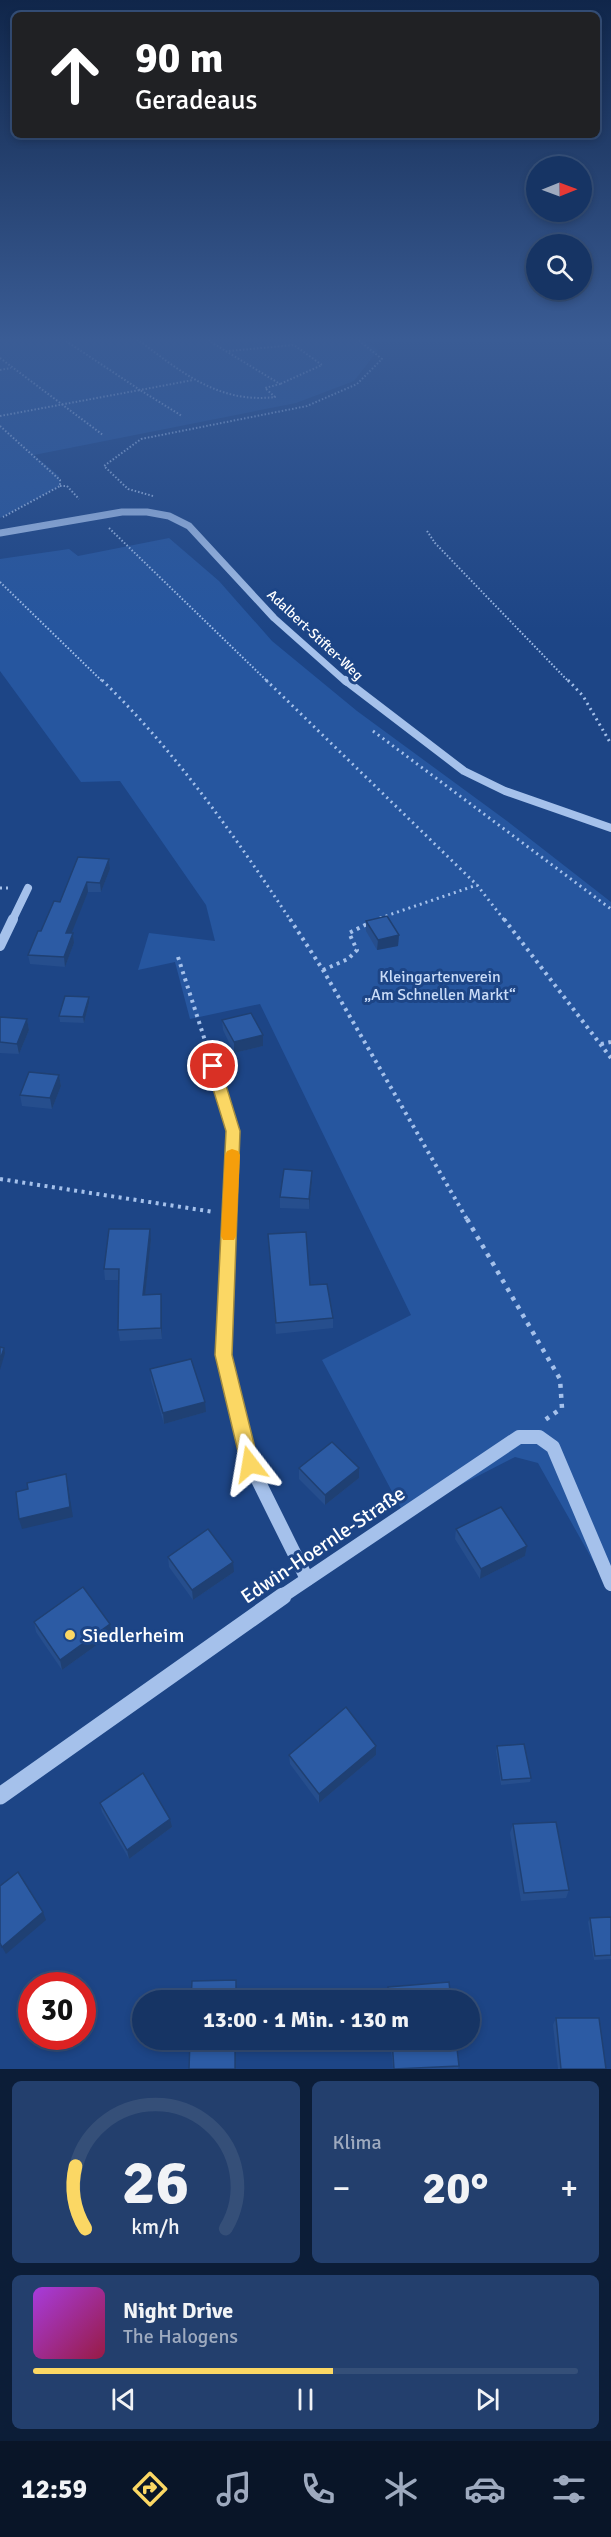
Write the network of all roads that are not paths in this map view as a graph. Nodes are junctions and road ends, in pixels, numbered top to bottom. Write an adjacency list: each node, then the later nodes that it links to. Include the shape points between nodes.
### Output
1 (0, 533): 2 (street, Adalbert-Stifter-Weg, via 132,512 175,518 189,526 303,645 442,756 505,791)
2 (611, 828)
3 (28, 888): 4 (street)
4 (0, 946)
5 (213, 1066): 6 (street, via 233,1131 224,1355 250,1464)
6 (308, 1580): 7 (street, Edwin-Hoernle-Straße, via 519,1437 538,1437 553,1447); 8 (street, Edwin-Hoernle-Straße)
7 (611, 1584)
8 (0, 1796)

